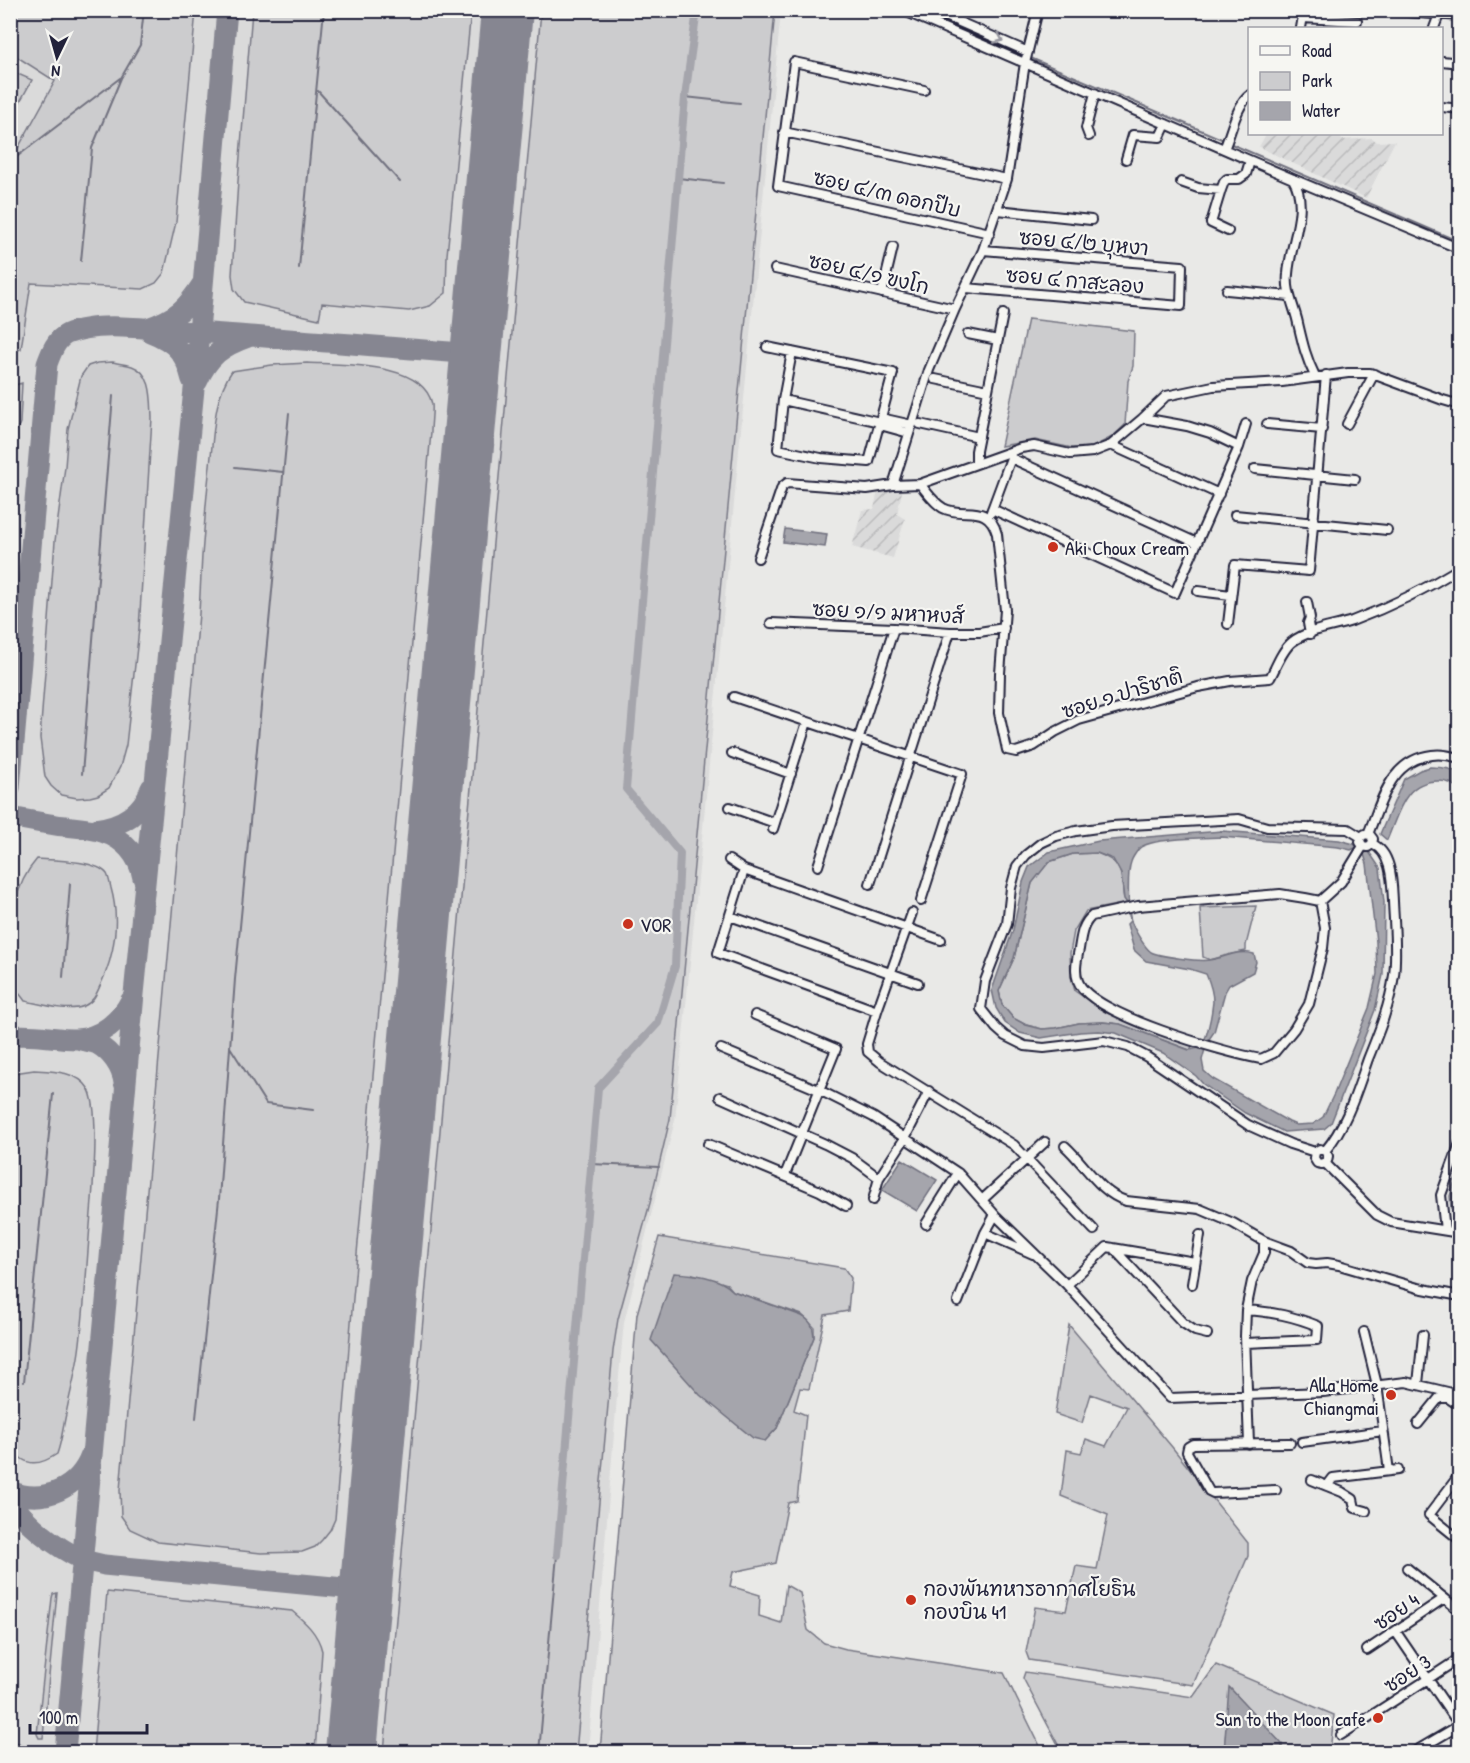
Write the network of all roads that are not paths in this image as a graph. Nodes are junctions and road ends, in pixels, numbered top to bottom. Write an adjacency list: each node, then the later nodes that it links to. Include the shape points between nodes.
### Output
1 (902, 10): 11 (street)
2 (932, 10): 9 (street)
3 (1038, 10): 12 (street)
4 (1381, 10): 5 (street)
5 (1440, 13): 7 (street); 10 (street)
6 (1303, 14): 8 (street)
7 (1460, 16)
8 (1357, 21)
9 (960, 22): 11 (street); 12 (street, one-way to 12)
10 (1434, 27)
11 (956, 33): 14 (street)
12 (1028, 52): 14 (street)
13 (1443, 61): 15 (street)
14 (1026, 63): 17 (street); 27 (street)
15 (1460, 63)
16 (924, 90): 22 (street, via 794,62)
17 (1095, 93): 21 (street); 23 (street, via 1086,128)
18 (1248, 96): 24 (street)
19 (1443, 107): 20 (street)
20 (1460, 109)
21 (1166, 124): 24 (street); 25 (street, via 1160,137 1133,135)
22 (784, 132): 27 (street); 34 (street, ซอย ๔/๓ ดอกปีบ, via 778,186)
23 (1089, 136)
24 (1226, 144): 26 (street)
25 (1126, 159)
26 (1250, 161): 28 (street); 30 (street, via 1246,174 1239,179 1227,179)
27 (1008, 179): 31 (street)
28 (1293, 179): 36 (street); 42 (street, via 1300,195 1287,273)
29 (1181, 182): 30 (street)
30 (1221, 190): 33 (street, via 1211,223)
31 (998, 210): 32 (street); 34 (street)
32 (1091, 220)
33 (1228, 231)
34 (990, 233): 37 (street)
35 (893, 247): 41 (street)
36 (1460, 249)
37 (983, 250): 39 (street); 43 (street, ซอย ๔/๒ บุหงา, via 1182,266)
38 (776, 268): 41 (street, ซอย ๔/๑ ฃงโก)
39 (966, 288): 43 (street, ซอย ๔ กาสะลอง); 44 (street)
40 (1227, 290): 42 (street)
41 (882, 292): 44 (street, ซอย ๔/๑ ฃงโก)
42 (1290, 296): 52 (street)
43 (1181, 306)
44 (955, 309): 62 (street, via 929,370)
45 (1003, 314): 47 (street)
46 (968, 334): 47 (street)
47 (998, 340): 54 (street)
48 (767, 347): 49 (street)
49 (792, 352): 55 (street); 58 (street, via 893,373)
50 (1374, 374): 51 (street); 56 (street); 61 (street)
51 (1326, 375): 52 (street); 63 (street)
52 (1315, 376): 57 (street, via 1213,386 1166,396)
53 (935, 379): 54 (street)
54 (988, 390): 64 (street)
55 (783, 400): 58 (street); 58 (street, via 778,450 869,462)
56 (1460, 405)
57 (1143, 418): 65 (street); 66 (street, via 1187,426)
58 (880, 421): 62 (street)
59 (1267, 423): 63 (street)
60 (1246, 424): 66 (street)
61 (1347, 424)
62 (914, 427): 64 (street); 73 (street)
63 (1322, 429): 70 (street)
64 (979, 437): 68 (street)
65 (1111, 445): 67 (street, via 1070,454 1034,446); 74 (street)
66 (1239, 447): 74 (street)
67 (1011, 455): 68 (street); 75 (street); 80 (street)
68 (976, 464): 72 (street)
69 (1255, 469): 70 (street)
70 (1317, 476): 71 (street); 78 (street)
71 (1355, 479)
72 (920, 484): 73 (street); 77 (street, via 944,509)
73 (893, 485): 81 (street, via 867,489 787,483)
74 (1219, 494): 80 (street)
75 (992, 509): 77 (street); 80 (street, via 1175,593)
76 (1235, 515): 78 (street)
77 (990, 518): 89 (street, ซอย ๑ ปาริชาติ, via 997,534)
78 (1313, 523): 79 (street); 84 (street, via 1309,571 1235,565)
79 (1387, 530)
80 (1197, 543)
81 (758, 558)
82 (1460, 568): 91 (street, ซอย ๑ ปาริชาติ, via 1427,588)
83 (1198, 591): 84 (street)
84 (1231, 595): 87 (street)
85 (1308, 602): 91 (street)
86 (771, 623): 88 (street, ซอย ๑/๑ มหาหงส์)
87 (1228, 624)
88 (894, 628): 90 (street, ซอย ๑/๑ มหาหงส์); 94 (street)
89 (1004, 628): 90 (street, ซอย ๑/๑ มหาหงส์); 91 (street, ซอย ๑ ปาริชาติ, via 999,713 1007,750 1016,752 1079,720 1198,687 1270,678 1291,642)
90 (950, 632): 96 (street)
91 (1310, 634)
92 (734, 697): 93 (street)
93 (807, 722): 94 (street); 98 (street)
94 (859, 739): 96 (street); 102 (street)
95 (732, 753): 98 (street)
96 (911, 757): 104 (street); 105 (street, via 962,774)
97 (1460, 759): 100 (street, via 1436,754 1420,756 1400,769 1388,785)
98 (791, 774): 99 (street, via 774,826)
99 (730, 807)
100 (1364, 844): 106 (street, via 1341,882); 125 (street, via 1376,846 1384,854 1392,877 1394,973 1388,1006 1353,1101); 126 (street, via 1348,830 1267,827 1239,819 1112,826 1056,836 1041,843 1017,866 1007,924 985,981 981,1009 1014,1042 1044,1047 1104,1041 1128,1047 1248,1125)
101 (729, 860): 103 (street)
102 (818, 866)
103 (744, 870): 108 (street); 109 (street)
104 (870, 884)
105 (921, 901)
106 (1320, 901): 106 (street, via 1325,927 1323,948 1309,1004 1274,1053 1261,1059 1137,1022 1094,1000 1078,982 1076,961 1084,926 1092,916 1138,906 1280,894)
107 (912, 914): 109 (street)
108 (730, 916): 111 (street); 113 (street, via 718,953)
109 (906, 928): 110 (street); 111 (street)
110 (941, 940)
111 (891, 973): 112 (street); 113 (street)
112 (918, 983)
113 (877, 1011): 117 (street, via 868,1052)
114 (755, 1015): 116 (street, via 836,1049)
115 (721, 1049): 116 (street)
116 (820, 1091): 119 (street); 120 (street)
117 (929, 1091): 120 (street); 127 (street, via 1014,1145)
118 (720, 1097): 119 (street)
119 (802, 1134): 130 (street); 131 (street, via 852,1158)
120 (905, 1138): 129 (street); 131 (street)
121 (1045, 1142): 127 (street)
122 (1460, 1143): 138 (street, via 1441,1195)
123 (708, 1144): 130 (street)
124 (1065, 1146): 142 (street, via 1115,1198 1200,1209)
125 (1325, 1151): 126 (street); 128 (street)
126 (1315, 1152): 128 (street, via 1315,1161)
127 (1027, 1159): 133 (street); 137 (street)
128 (1325, 1163): 138 (street, via 1377,1215 1391,1222)
129 (958, 1173): 133 (street); 136 (street)
130 (785, 1175): 134 (street)
131 (879, 1178): 132 (street)
132 (873, 1200)
133 (982, 1200): 135 (street)
134 (846, 1206)
135 (995, 1215): 139 (street); 144 (street)
136 (926, 1224)
137 (1094, 1230)
138 (1445, 1230): 140 (street)
139 (985, 1233): 144 (street); 149 (street)
140 (1460, 1233)
141 (1200, 1235): 145 (street)
142 (1264, 1241): 148 (street, via 1291,1251 1308,1263 1339,1265); 150 (street)
143 (1113, 1248): 145 (street); 147 (street, via 1107,1247); 152 (street, via 1183,1323)
144 (1038, 1257): 147 (street)
145 (1195, 1262): 146 (street)
146 (1192, 1284)
147 (1067, 1285): 157 (street, via 1170,1398)
148 (1460, 1296)
149 (958, 1302)
150 (1246, 1310): 154 (street); 154 (street, via 1296,1317 1318,1326 1317,1340)
151 (1364, 1332): 156 (street)
152 (1207, 1334)
153 (1423, 1335): 155 (street)
154 (1246, 1343): 157 (street)
155 (1418, 1384): 156 (street); 158 (street)
156 (1377, 1385): 157 (street, via 1323,1392); 161 (street)
157 (1248, 1394): 164 (street)
158 (1460, 1395)
159 (1460, 1406): 160 (street, via 1448,1398 1439,1398)
160 (1418, 1424)
161 (1383, 1431): 162 (street); 167 (street, via 1394,1470 1333,1478)
162 (1302, 1442)
163 (1290, 1443): 164 (street)
164 (1249, 1444): 168 (street, via 1193,1444 1187,1452 1209,1491)
165 (1460, 1474): 170 (street, via 1429,1515)
166 (1312, 1480): 167 (street)
167 (1327, 1486): 169 (street, via 1353,1499 1355,1508)
168 (1276, 1490)
169 (1366, 1511)
170 (1460, 1540)
171 (1407, 1568): 172 (street)
172 (1443, 1599): 173 (street); 174 (street, ซอย 4)
173 (1460, 1611)
174 (1396, 1632): 175 (street, ซอย 4); 177 (street)
175 (1368, 1650)
176 (1460, 1658): 177 (street, ซอย 3)
177 (1428, 1679): 178 (street); 179 (street, ซอย 3)
178 (1459, 1725): 180 (street)
179 (1341, 1734)
180 (1414, 1752)

